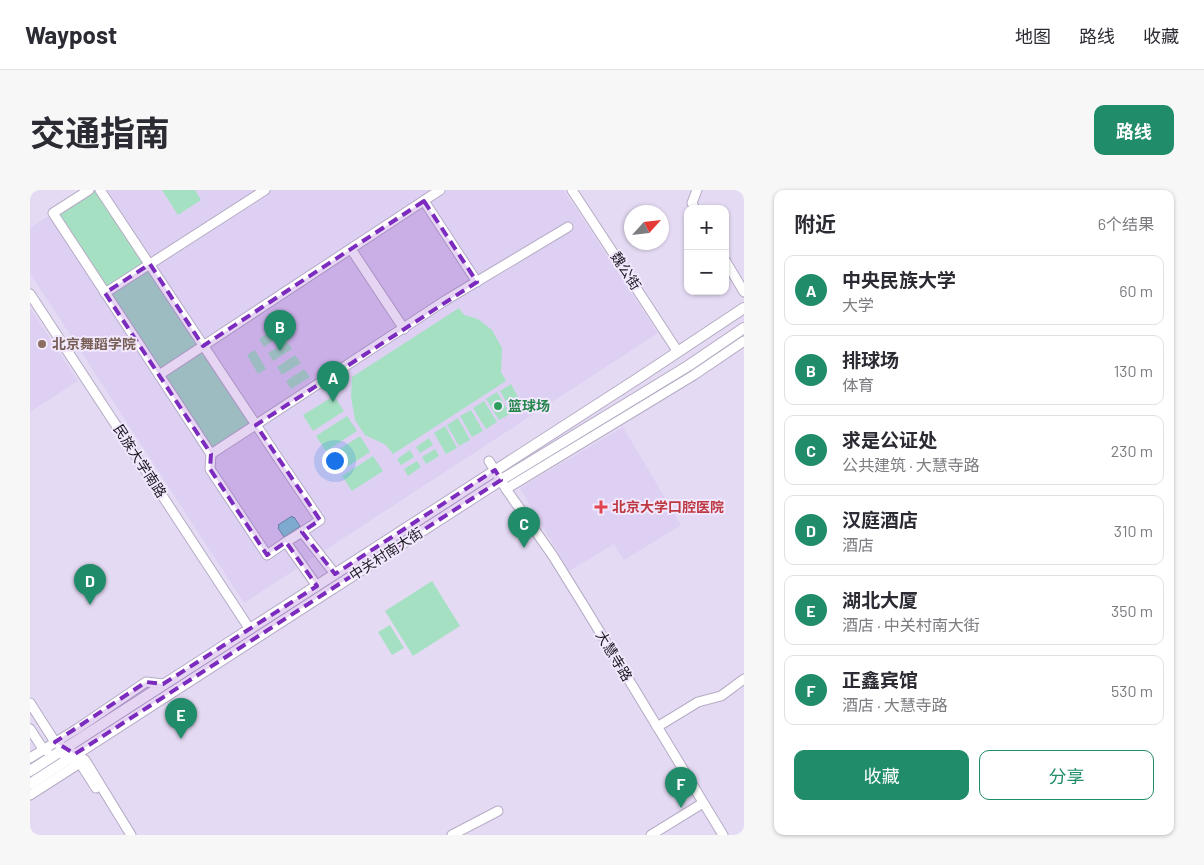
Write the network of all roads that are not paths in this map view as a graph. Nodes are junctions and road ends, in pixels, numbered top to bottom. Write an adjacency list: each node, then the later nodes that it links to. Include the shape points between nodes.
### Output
1 (89, 190): 15 (street, via 53,213)
2 (100, 190): 11 (street)
3 (265, 190): 11 (street)
4 (440, 190): 7 (street)
5 (572, 190): 22 (street, 魏公街)
6 (697, 190): 8 (street)
7 (424, 201): 10 (street); 13 (street)
8 (693, 205)
9 (568, 227): 13 (street)
10 (351, 249): 19 (street); 21 (street)
11 (150, 264): 15 (street); 21 (street)
12 (729, 267): 14 (street)
13 (477, 282): 19 (street)
14 (744, 292)
15 (105, 293): 23 (street)
16 (30, 294): 33 (street, 民族大学南路)
17 (744, 308): 22 (main road, 中关村南大街)
18 (744, 328): 28 (main road, 中关村南大街)
19 (404, 329): 24 (street)
20 (744, 341): 28 (street, 中关村南大街, via 694,375)
21 (203, 346): 23 (street); 24 (street)
22 (678, 352): 27 (main road, 中关村南大街)
23 (159, 376): 25 (street)
24 (256, 425): 25 (street); 29 (street, via 320,520)
25 (211, 454): 30 (street, via 210,469 267,554)
26 (490, 461): 27 (street, 大慧寺路)
27 (496, 470): 28 (street, 大慧寺路); 31 (main road, 中关村南大街)
28 (504, 485): 37 (street, 大慧寺路, via 553,556); 43 (main road, 中关村南大街)
29 (302, 532): 30 (street); 31 (street)
30 (286, 542): 32 (street)
31 (335, 574): 32 (main road, 中关村南大街)
32 (317, 586): 33 (main road, 中关村南大街)
33 (249, 628): 35 (main road, 中关村南大街)
34 (744, 679): 37 (street, via 721,696 698,702)
35 (163, 684): 39 (street, 中关村南大街, via 146,682); 41 (main road, 中关村南大街)
36 (30, 703): 39 (street)
37 (657, 727): 47 (street, 大慧寺路)
38 (30, 729): 40 (street)
39 (55, 742): 40 (street, 中关村南大街); 41 (street)
40 (43, 749): 41 (street); 42 (street, 中关村南大街)
41 (61, 751): 43 (street); 44 (main road, 中关村南大街)
42 (30, 758)
43 (77, 759): 45 (main road, 中关村南大街); 46 (street, 中关村南大街); 49 (street); 50 (street)
44 (30, 771)
45 (30, 784)
46 (30, 795)
47 (703, 803): 52 (street); 53 (street, 大慧寺路)
48 (498, 811): 51 (street)
49 (125, 835)
50 (131, 835)
51 (452, 835)
52 (651, 835)
53 (723, 835)

